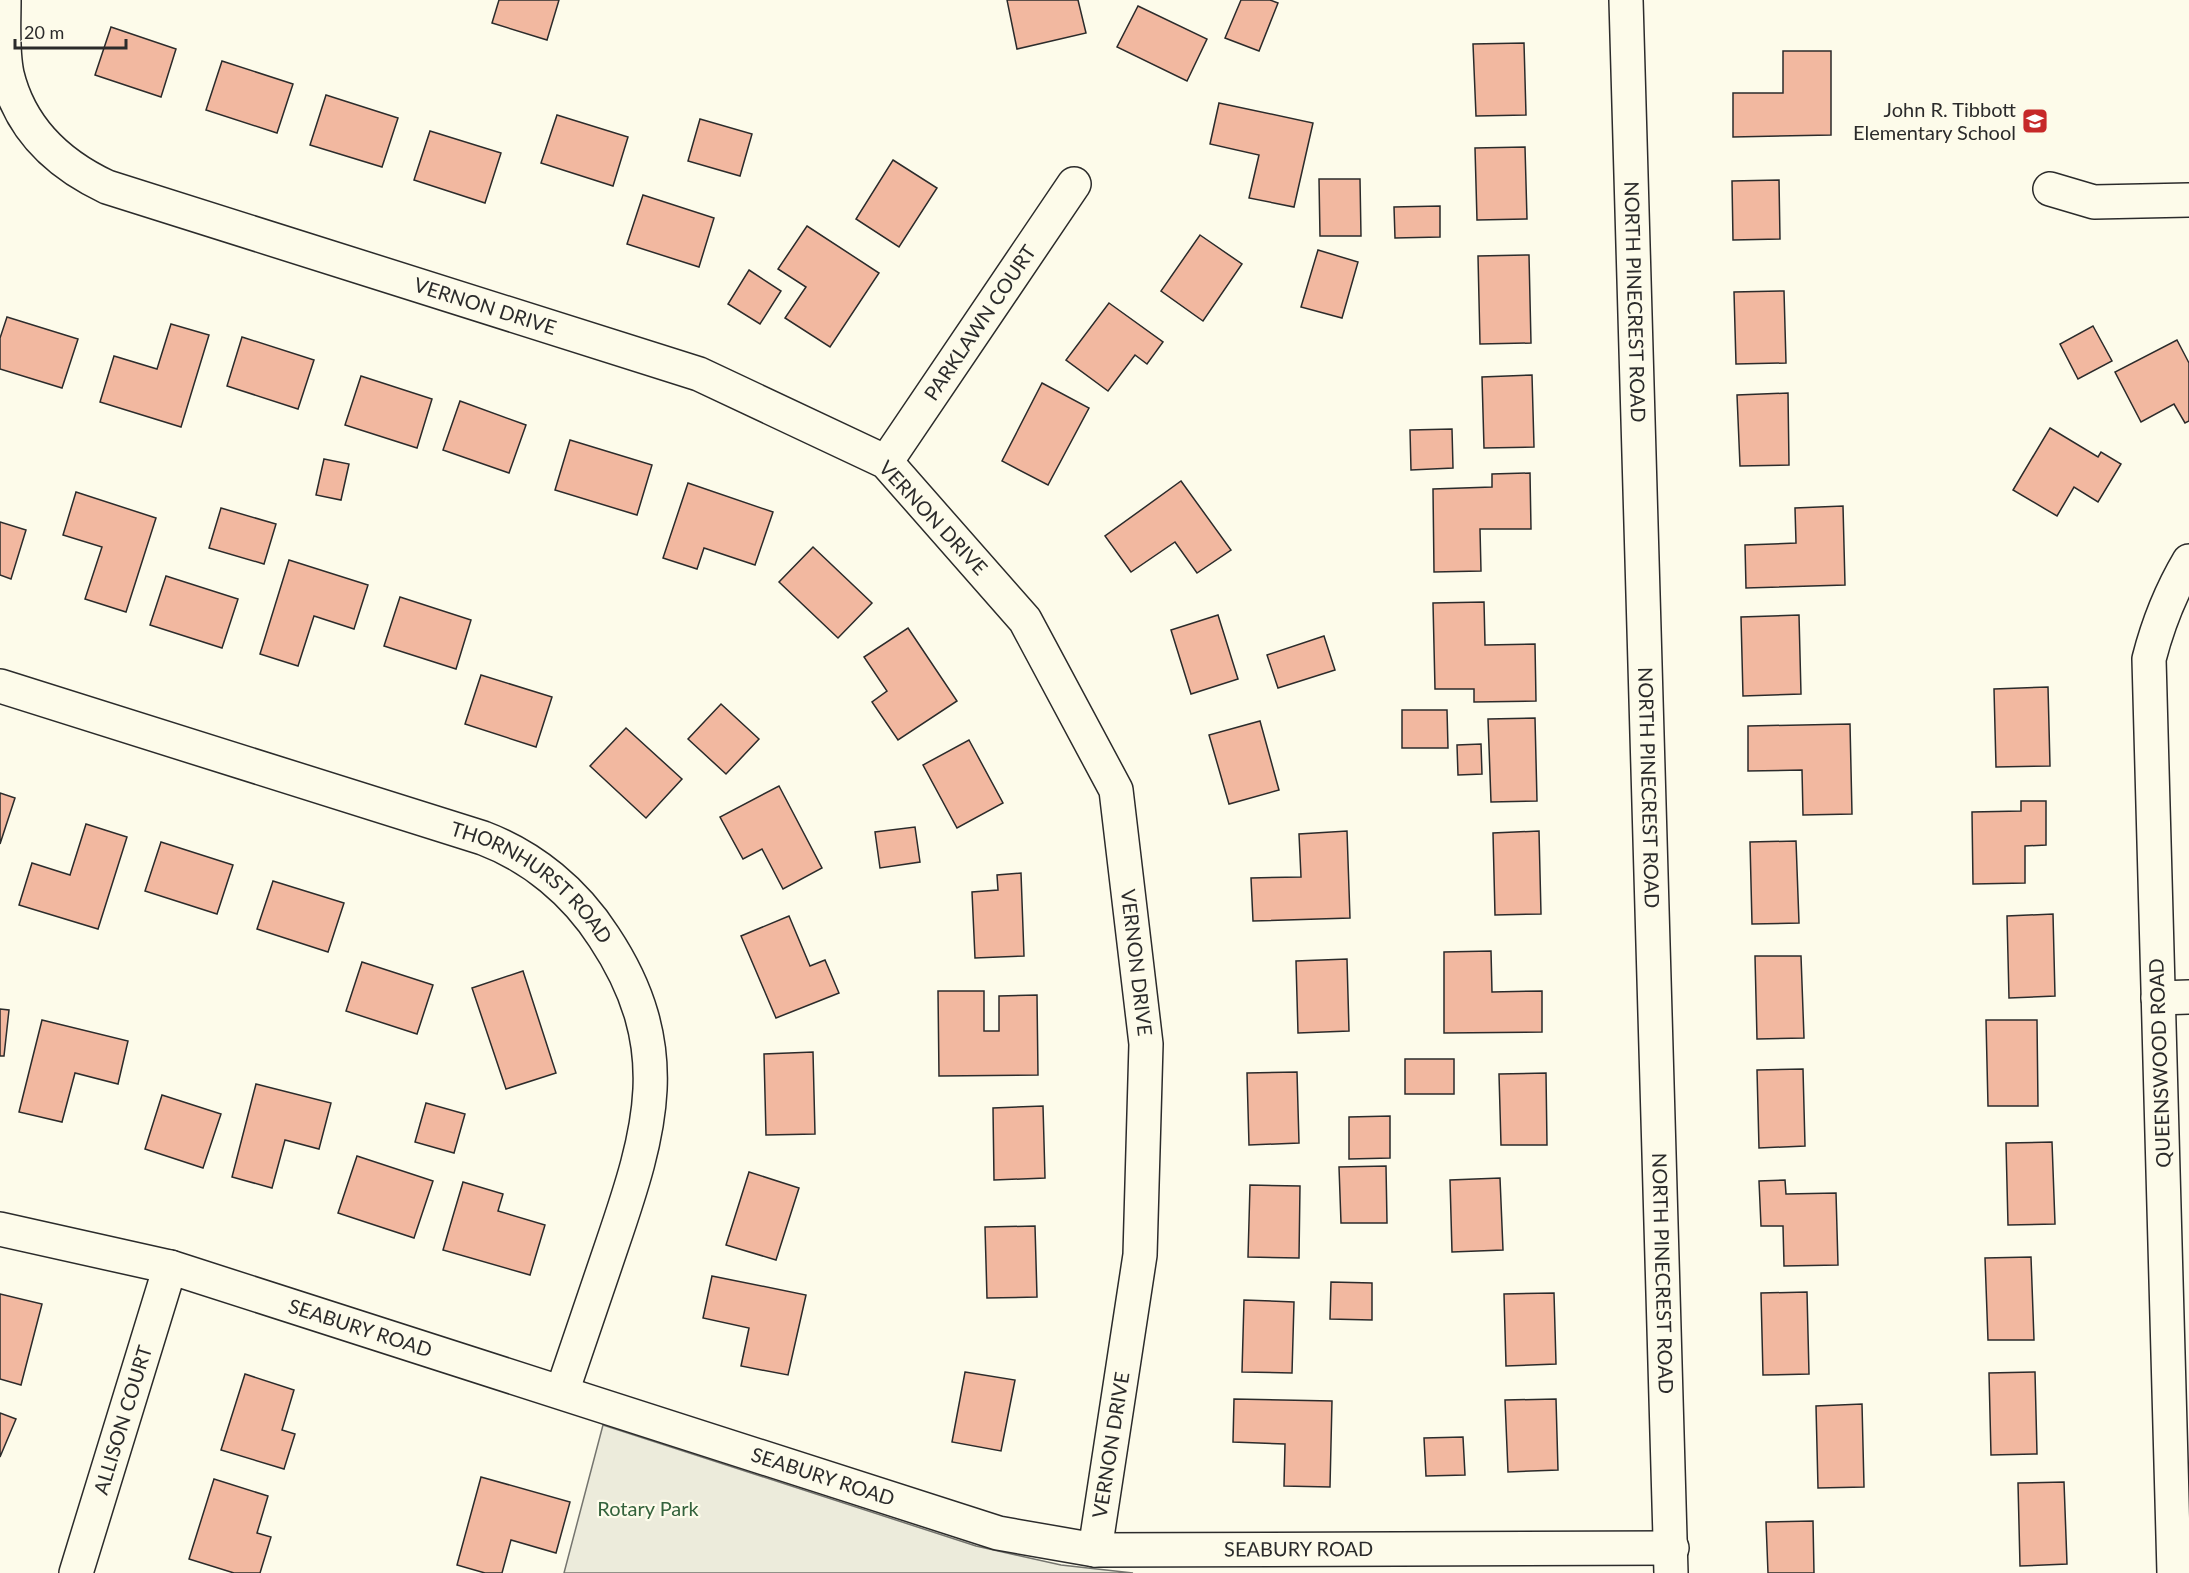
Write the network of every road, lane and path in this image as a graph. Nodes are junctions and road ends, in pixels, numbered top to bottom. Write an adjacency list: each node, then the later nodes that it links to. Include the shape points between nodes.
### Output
1 (3, 0): 6 (street, VERNON DRIVE, via 7,73 21,111 35,135 87,178 699,374)
2 (1626, 0): 15 (street, NORTH PINECREST ROAD)
3 (1074, 184): 6 (street, PARKLAWN COURT)
4 (2050, 189): 5 (street, via 2094,202)
5 (2189, 200)
6 (886, 462): 14 (street, VERNON DRIVE, via 1025,620 1116,790 1146,1044 1140,1255)
7 (2189, 561): 9 (street, QUEENSWOOD ROAD, via 2158,623 2149,659)
8 (0, 686): 12 (street, THORNHURST ROAD, via 492,841 545,871 596,924 628,979 642,1017 650,1064 649,1113 639,1166)
9 (2173, 997): 13 (street, QUEENSWOOD ROAD)
10 (0, 1229): 11 (street, SEABURY ROAD)
11 (170, 1267): 12 (street, SEABURY ROAD); 16 (street, ALLISON COURT)
12 (562, 1392): 14 (street, SEABURY ROAD, via 998,1533)
13 (2181, 1518): 17 (street, QUEENSWOOD ROAD)
14 (1095, 1550): 15 (street, SEABURY ROAD)
15 (1672, 1561)
16 (76, 1573)
17 (2174, 1573)

